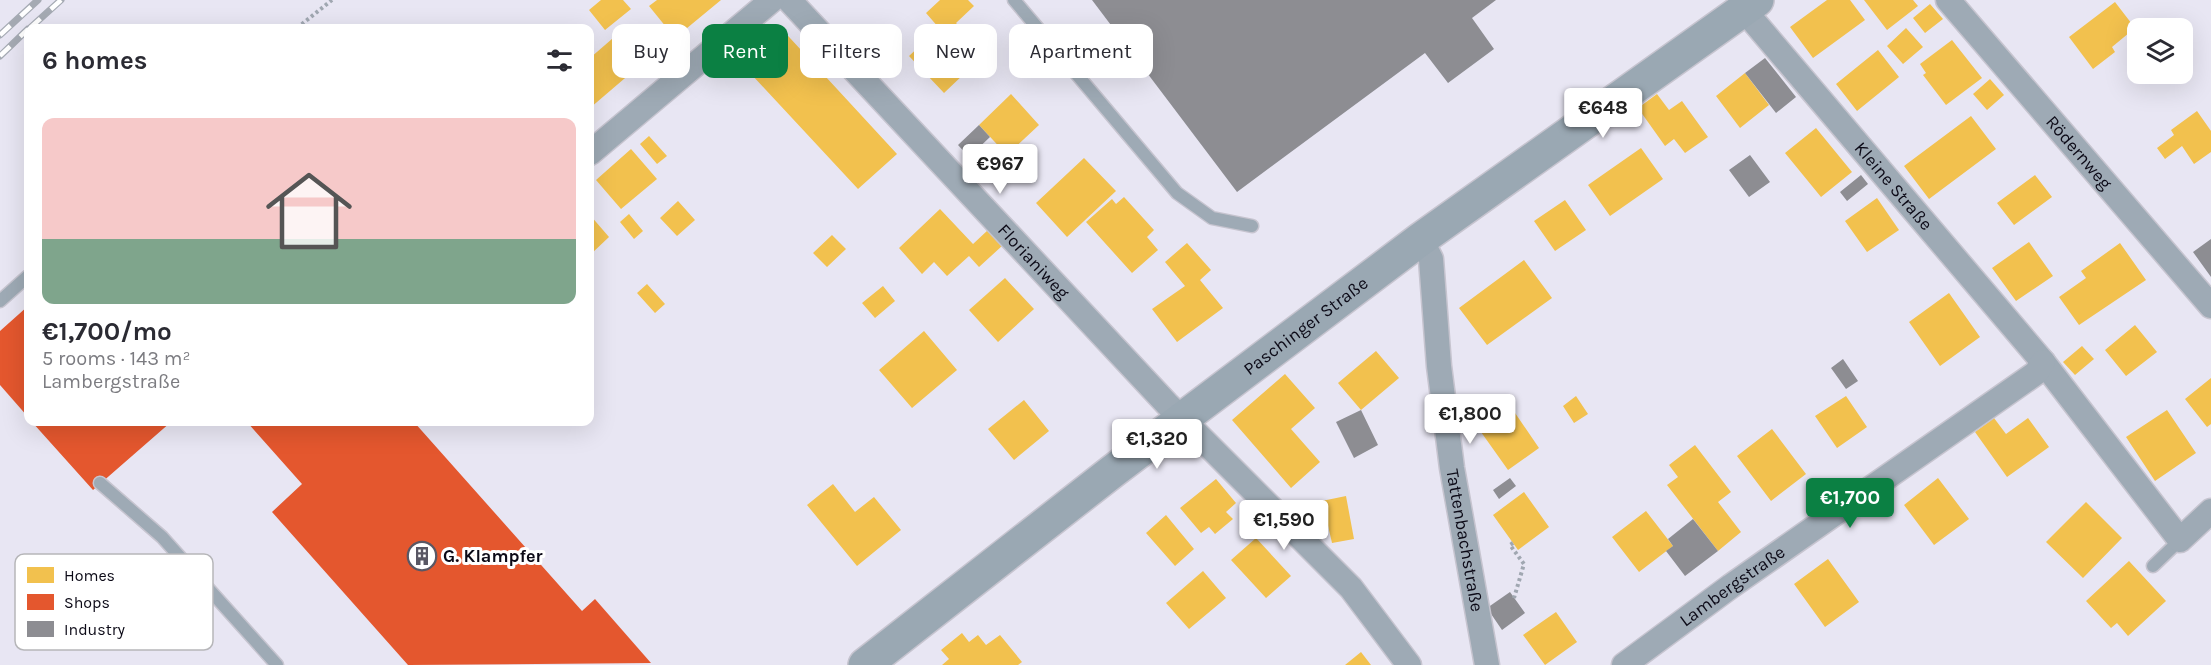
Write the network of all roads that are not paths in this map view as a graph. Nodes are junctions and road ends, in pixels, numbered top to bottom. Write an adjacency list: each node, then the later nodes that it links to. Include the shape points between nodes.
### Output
1 (772, 0): 6 (street)
2 (789, 0): 13 (street, Florianiweg)
3 (1014, 0): 7 (lane, via 1177,193 1212,218)
4 (1948, 0): 11 (street, Rödernweg)
5 (1750, 5): 8 (street, Paschinger Straße); 12 (street, Kleine Straße)
6 (594, 150)
7 (1252, 226)
8 (1420, 239): 13 (street, Paschinger Straße); 23 (street, Tattenbachstraße, via 1431,259 1452,468)
9 (24, 280): 10 (lane)
10 (0, 301)
11 (2211, 306)
12 (2043, 362): 16 (street, Kleine Straße); 24 (street, Lambergstraße, via 2036,373)
13 (1183, 418): 21 (street, Paschinger Straße); 22 (street, Florianiweg, via 1351,588)
14 (100, 483): 17 (lane)
15 (2211, 511): 16 (street)
16 (2180, 540): 18 (lane)
17 (177, 554)
18 (2153, 566)
19 (213, 594): 20 (lane)
20 (277, 665)
21 (865, 665)
22 (1409, 665)
23 (1487, 665)
24 (1624, 665)

